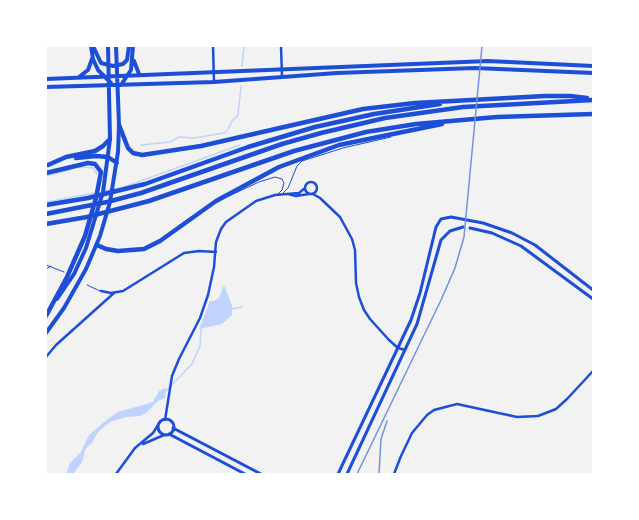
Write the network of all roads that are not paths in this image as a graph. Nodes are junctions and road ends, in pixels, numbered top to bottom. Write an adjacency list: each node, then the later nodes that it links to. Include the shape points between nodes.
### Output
1 (92, 46): 4 (highway, via 101,63 113,66 123,64 127,60); 8 (highway)
2 (108, 46): 30 (highway)
3 (116, 46): 28 (highway)
4 (129, 46)
5 (132, 46): 9 (highway)
6 (213, 46): 12 (street)
7 (281, 46): 11 (street)
8 (93, 59): 16 (highway); 17 (highway, via 88,70)
9 (133, 59): 14 (highway); 15 (highway)
10 (593, 66): 11 (highway, via 488,61)
11 (282, 70): 12 (highway); 18 (street)
12 (215, 73): 14 (highway); 20 (street)
13 (593, 73): 18 (highway, via 481,68)
14 (139, 74): 15 (highway)
15 (129, 75): 16 (highway); 22 (highway)
16 (102, 76): 17 (highway); 21 (highway)
17 (79, 77): 19 (highway)
18 (282, 77): 20 (highway)
19 (46, 79)
20 (214, 82): 22 (highway)
21 (114, 85): 22 (highway); 23 (highway)
22 (120, 85)
23 (46, 87)
24 (464, 100): 25 (highway, via 545,96 570,96); 28 (highway, via 352,111 201,146 142,155 133,153 128,148); 44 (highway, via 374,114 322,126 255,145 145,184)
25 (593, 100): 45 (highway, via 463,107 384,118 282,144 141,193)
26 (593, 114): 27 (highway)
27 (457, 121): 29 (highway); 46 (highway, via 416,124 338,138 148,201 88,217)
28 (119, 125): 32 (highway)
29 (416, 130): 39 (lane, via 302,161 297,166 288,188); 43 (highway, via 345,144 298,159 262,175)
30 (110, 139): 31 (highway); 33 (highway, via 95,151 66,157)
31 (108, 157): 32 (highway); 33 (highway, via 87,156); 35 (highway)
32 (117, 163): 52 (highway, via 110,202)
33 (47, 165)
34 (46, 173): 35 (highway, via 92,163 99,168)
35 (103, 177): 50 (highway); 63 (highway, via 85,236)
36 (305, 188): 37 (street, via 308,183 314,183 317,186); 38 (street, via 299,193); 40 (street)
37 (316, 192): 40 (street); 42 (street)
38 (286, 193): 39 (street); 40 (street, via 294,196)
39 (280, 194): 41 (street)
40 (311, 194): 42 (street)
41 (276, 195): 43 (lane, via 281,192 284,184 282,179 275,177); 53 (street, via 256,201 226,222 219,233)
42 (318, 197): 65 (street, via 340,217 352,239 356,283 364,310)
43 (216, 201): 52 (highway, via 160,241 144,249 118,251)
44 (46, 205)
45 (46, 214)
46 (46, 224)
47 (464, 227): 66 (street, via 448,232 441,240 423,307)
48 (470, 228): 51 (street)
49 (502, 229): 51 (street); 59 (street, via 535,246); 65 (street, via 451,217 438,222 420,293)
50 (91, 234): 52 (highway); 63 (highway, via 74,274)
51 (500, 236): 62 (street, via 532,252)
52 (97, 245): 64 (highway, via 76,288)
53 (216, 252): 61 (street, via 199,251 184,254 126,289); 69 (street, via 213,274 202,312 172,376)
54 (46, 265): 55 (lane)
55 (51, 266): 56 (lane); 57 (lane)
56 (46, 269)
57 (64, 272)
58 (87, 285): 60 (lane)
59 (593, 290)
60 (100, 291): 61 (street)
61 (114, 293): 67 (street)
62 (593, 299)
63 (46, 316)
64 (46, 333)
65 (398, 348): 66 (street); 72 (street)
66 (405, 350): 76 (street)
67 (46, 357)
68 (593, 371): 84 (street, via 556,409 538,416 518,417 457,404 434,410 412,433)
69 (165, 420): 70 (street); 71 (street, via 170,421)
70 (158, 425): 75 (street, via 159,431); 78 (street)
71 (173, 428): 73 (street); 74 (street)
72 (358, 433): 76 (street); 82 (street)
73 (170, 434): 75 (street); 77 (street)
74 (185, 434): 77 (street); 81 (street)
75 (164, 435): 78 (street)
76 (364, 436): 83 (street)
77 (182, 440): 80 (street)
78 (136, 448): 79 (street)
79 (116, 474)
80 (245, 474)
81 (261, 474)
82 (338, 474)
83 (347, 474)
84 (394, 474)

